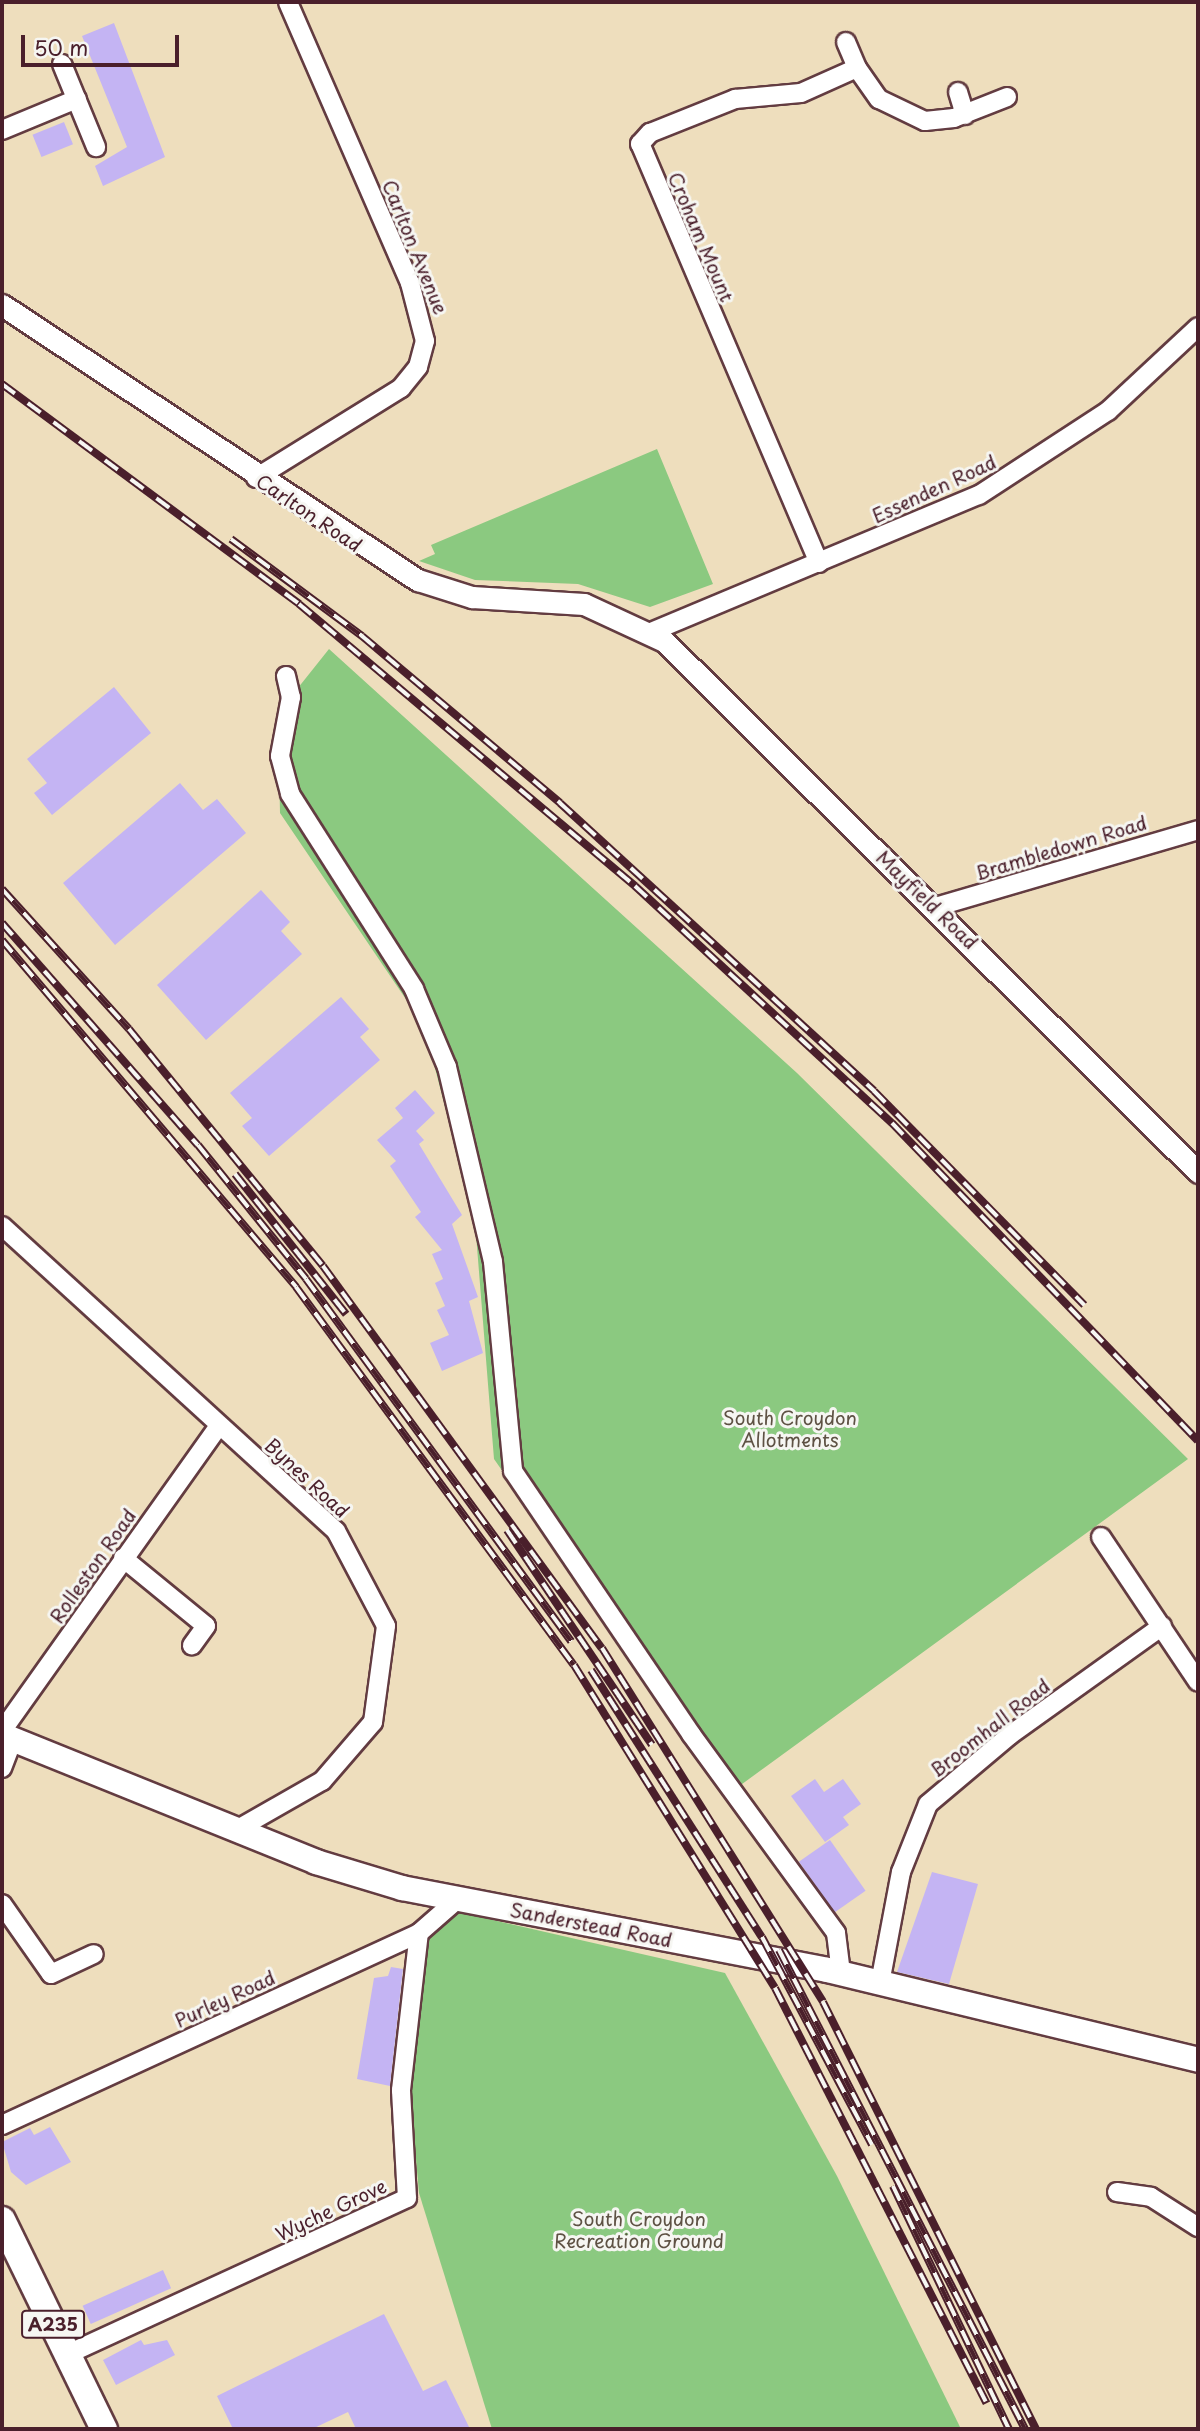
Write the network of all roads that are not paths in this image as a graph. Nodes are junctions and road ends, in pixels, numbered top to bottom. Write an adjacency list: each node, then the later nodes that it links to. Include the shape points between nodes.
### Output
1 (288, 2): 13 (street, Carlton Avenue, via 410,283 425,341 418,367 401,388)
2 (846, 42): 4 (street)
3 (62, 64): 7 (street)
4 (857, 68): 8 (street, via 879,99 906,114 933,122); 14 (street, Croham Mount, via 800,93 735,99 650,133 639,144)
5 (958, 92): 8 (street)
6 (1007, 97): 8 (street)
7 (77, 99): 9 (street); 10 (street)
8 (965, 115)
9 (2, 130)
10 (96, 147)
11 (2, 305): 13 (street, Carlton Road)
12 (1198, 327): 14 (street, Essenden Road, via 1108,411 1033,465 979,495)
13 (256, 478): 15 (street, Carlton Road, via 380,560 433,587 472,597 584,604)
14 (819, 563): 15 (street, Essenden Road)
15 (651, 632): 18 (street, Mayfield Road)
16 (286, 676): 34 (street, via 291,697 280,756 290,794 414,989 447,1068 493,1262 513,1471 691,1734 836,1933)
17 (1198, 830): 18 (street, Brambledown Road)
18 (935, 907): 19 (street, Mayfield Road)
19 (1198, 1172)
20 (2, 1226): 21 (street, Bynes Road)
21 (219, 1426): 23 (street, Rolleston Road); 29 (street, Bynes Road, via 336,1531 386,1626 373,1722 322,1781)
22 (1101, 1537): 24 (street)
23 (123, 1558): 25 (street, via 206,1626); 27 (street, Rolleston Road)
24 (1161, 1626): 26 (street); 35 (street, Broomhall Road, via 928,1804 901,1872)
25 (192, 1645)
26 (1198, 1682)
27 (5, 1735): 28 (street, Rolleston Road); 29 (main road, Sanderstead Road)
28 (2, 1768)
29 (238, 1829): 30 (main road, Sanderstead Road, via 316,1862)
30 (458, 1899): 32 (street, Purley Road); 34 (main road, Sanderstead Road)
31 (2, 1905): 33 (street, via 51,1974)
32 (419, 1933): 37 (street, Purley Road); 41 (street, Wyche Grove, via 401,2091 407,2198)
33 (93, 1954)
34 (841, 1973): 35 (main road, Sanderstead Road)
35 (880, 1983): 36 (main road, Sanderstead Road)
36 (1198, 2060)
37 (2, 2124)
38 (1117, 2192): 40 (street, via 1151,2197)
39 (2, 2220): 41 (main road, A235)
40 (1198, 2227)
41 (68, 2354): 42 (main road, A235)
42 (104, 2429)

